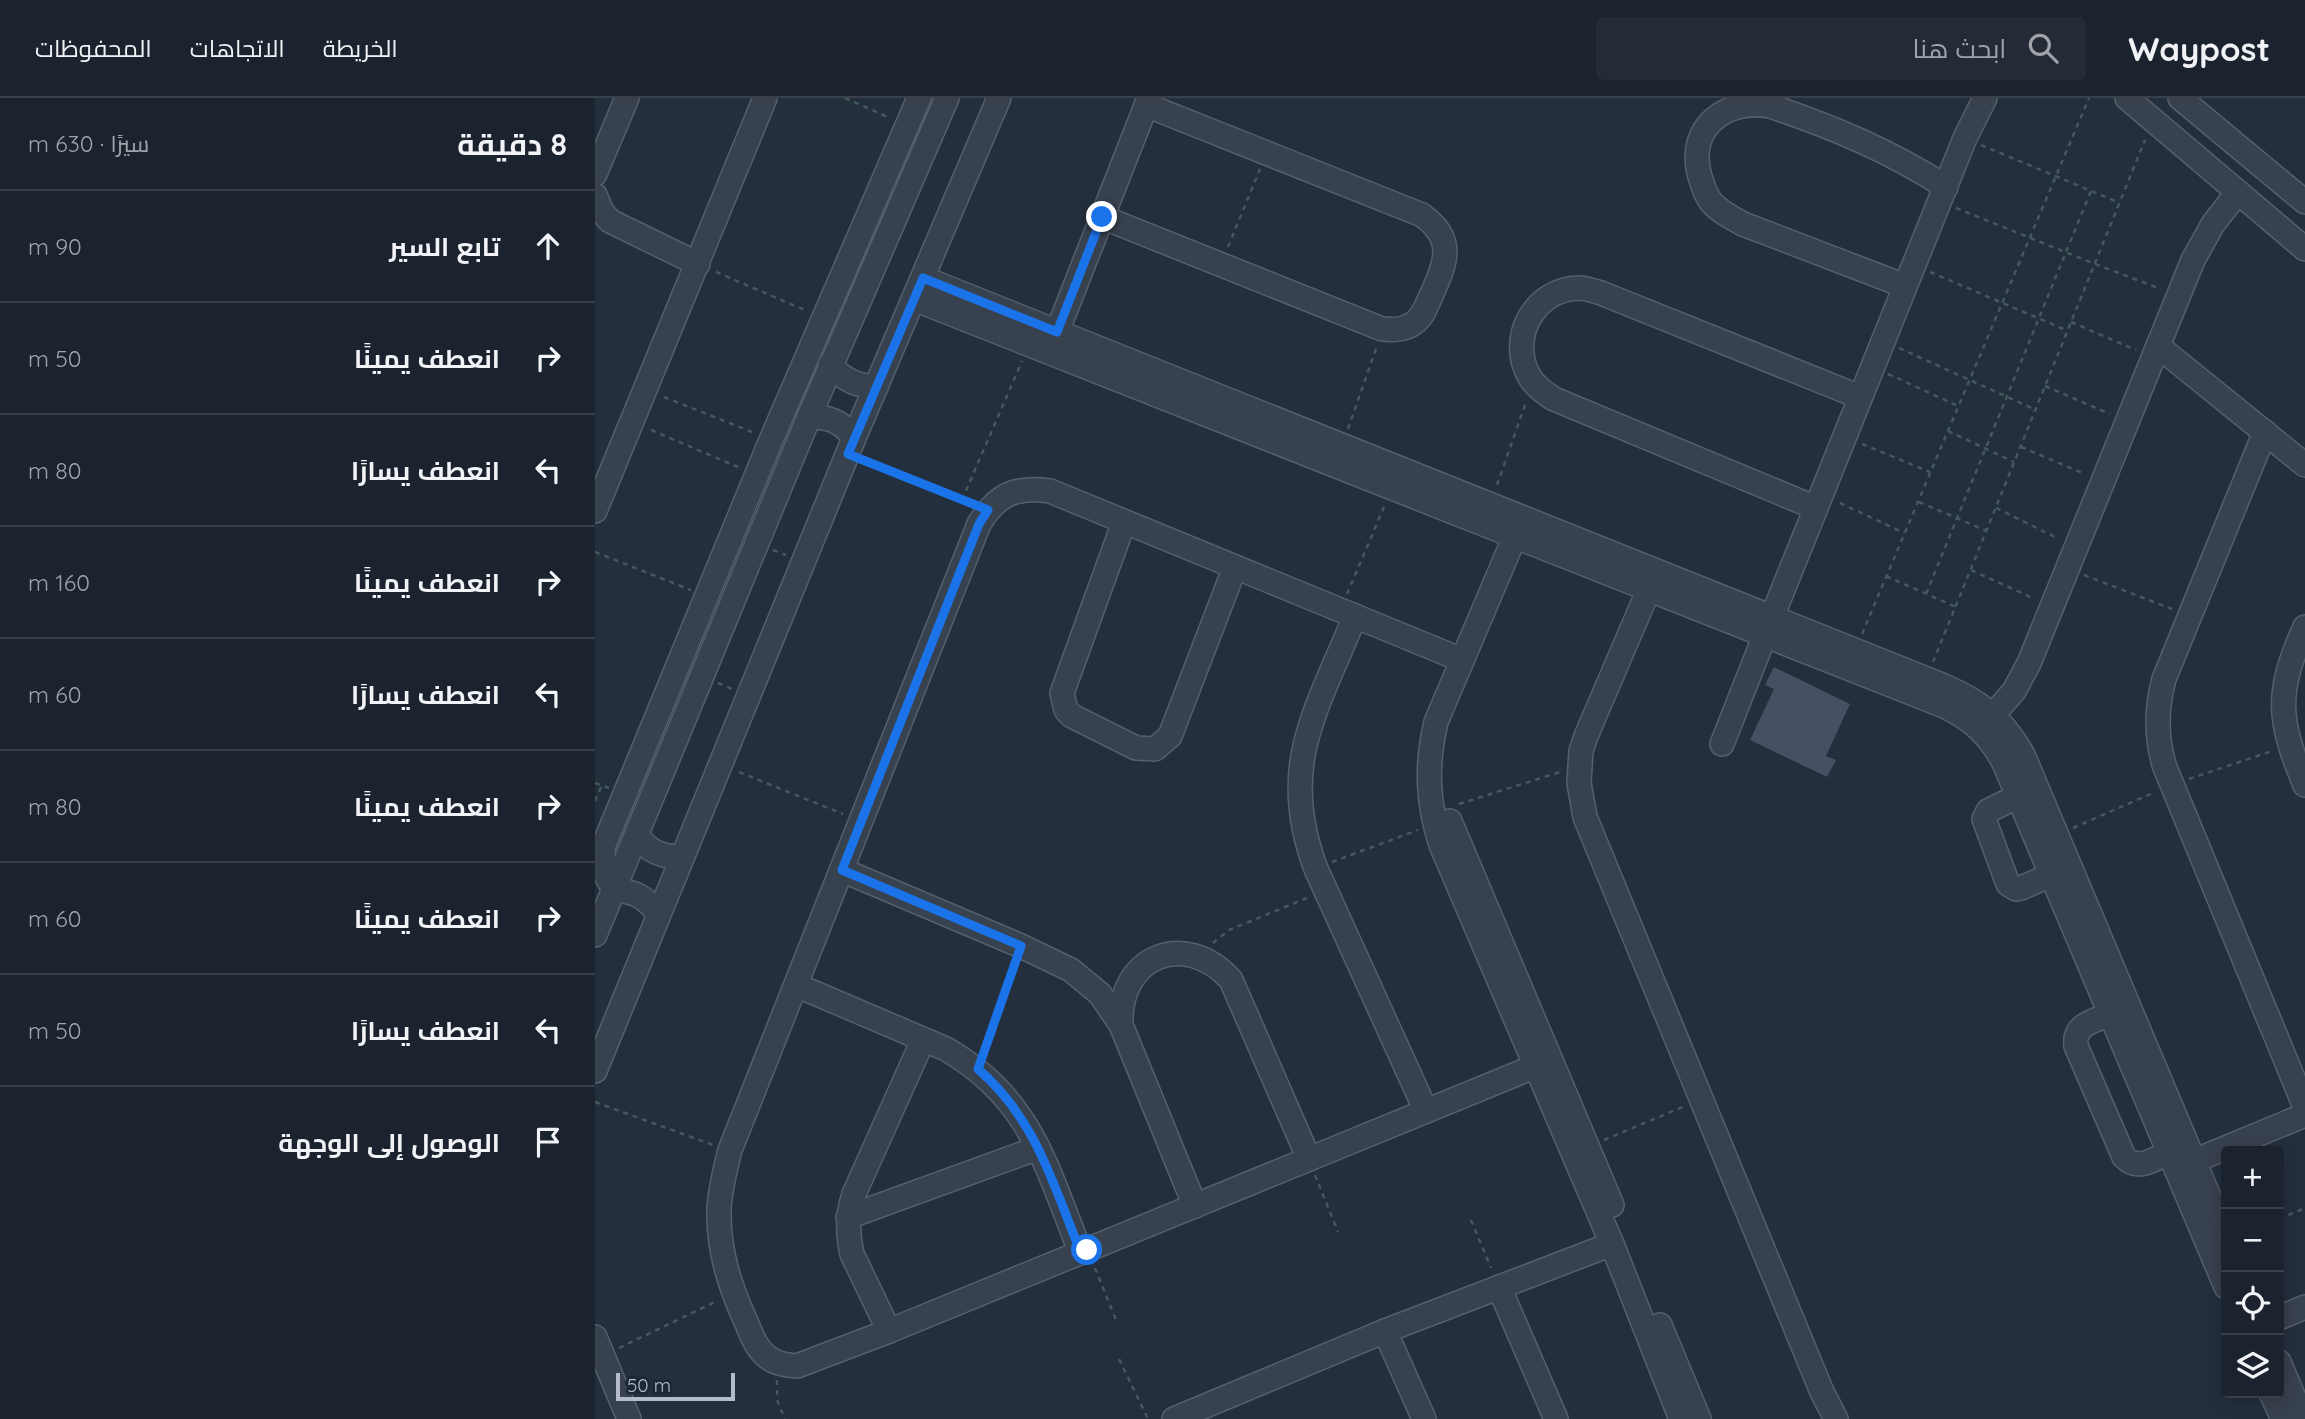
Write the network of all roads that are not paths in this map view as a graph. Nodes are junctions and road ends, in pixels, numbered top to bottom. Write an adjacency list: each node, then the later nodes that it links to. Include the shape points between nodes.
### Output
1 (627, 98): 10 (street)
2 (765, 98): 17 (street)
3 (919, 98): 48 (street, via 603,847 603,870)
4 (947, 98): 22 (street)
5 (999, 98): 19 (street)
6 (1984, 98): 12 (street)
7 (2127, 98): 11 (street)
8 (2180, 98): 14 (street)
9 (1147, 102): 15 (street); 15 (street, via 1422,215 1440,232 1444,267 1422,316 1405,328 1383,329)
10 (595, 174)
11 (2238, 192): 16 (street); 21 (street, via 2203,242)
12 (1943, 194): 18 (street); 18 (street, via 1910,164 1878,147 1770,106 1753,103 1719,115 1698,148 1700,177 1711,202 1726,215 1743,225)
13 (595, 195): 17 (street, via 610,221)
14 (2305, 202)
15 (1102, 217): 20 (street)
16 (2305, 249)
17 (698, 264): 30 (street)
18 (1910, 275): 24 (street)
19 (918, 289): 20 (street); 23 (street); 32 (street, via 1029,344)
20 (1057, 332): 36 (street, via 1490,505)
21 (2156, 352): 26 (street); 39 (street, via 2022,677)
22 (831, 365): 23 (street, via 856,384); 25 (street)
23 (876, 387): 27 (street)
24 (1860, 397): 29 (street); 29 (street, via 1580,288 1541,302 1528,318 1521,338 1522,359 1530,379 1554,399)
25 (809, 417): 27 (street, via 830,418 848,430); 44 (street)
26 (2265, 432): 28 (street); 57 (street, via 2164,679 2157,722 2173,785)
27 (851, 446): 45 (street)
28 (2305, 465)
29 (1818, 501): 36 (street)
30 (595, 511)
31 (1125, 522): 33 (street); 33 (street, via 1062,693 1072,716 1136,748 1155,749 1170,736); 46 (street, via 1032,488 1015,491 988,510)
32 (1522, 539): 34 (street); 38 (street); 43 (street, via 1450,730)
33 (1235, 567): 35 (street)
34 (1649, 589): 36 (street); 84 (street, via 1586,736 1579,766 1585,817)
35 (1348, 613): 38 (street); 58 (street, via 1301,757 1300,814 1316,869)
36 (1768, 626): 39 (street, via 1855,650 1927,678 1968,696); 40 (street); 42 (street, via 1974,722 1996,748)
37 (2305, 627): 41 (street, via 2283,691 2289,746)
38 (1462, 660): 43 (street, via 1430,747 1429,799)
39 (1993, 715): 63 (street, via 2023,755)
40 (1722, 744)
41 (2305, 785)
42 (2018, 796): 47 (street); 47 (street, via 1988,811 1984,819 2008,884 2021,888)
43 (1440, 816): 55 (street); 83 (street, via 1453,832)
44 (637, 835): 45 (street, via 651,850); 48 (street)
45 (681, 856): 49 (street)
46 (842, 870): 51 (street); 53 (street, via 1070,970 1086,981)
47 (2051, 875): 52 (street)
48 (614, 890): 49 (street, via 635,893); 50 (street)
49 (658, 914): 56 (street)
50 (595, 935)
51 (796, 985): 54 (street); 73 (street, via 730,1150 720,1198 725,1266 733,1294 762,1352 772,1360 797,1366)
52 (2111, 1014): 61 (street); 61 (street, via 2080,1027 2076,1046 2124,1157 2140,1165)
53 (1121, 1025): 62 (street, via 1125,989 1150,962 1185,953 1219,967 1231,980); 64 (street)
54 (923, 1040): 60 (street, via 978,1069 1011,1102); 65 (street)
55 (1536, 1066): 58 (street); 67 (street)
56 (595, 1071)
57 (2305, 1107)
58 (1426, 1111): 62 (street)
59 (2305, 1115): 63 (street)
60 (1038, 1148): 65 (street); 68 (street)
61 (2169, 1152): 69 (street)
62 (1308, 1159): 64 (street)
63 (2194, 1161): 66 (street)
64 (1195, 1206): 68 (street)
65 (848, 1217): 73 (street, via 852,1254)
66 (2221, 1225)
67 (1612, 1244): 70 (street); 82 (street)
68 (1084, 1251): 73 (street)
69 (2221, 1274)
70 (1499, 1287): 74 (street); 81 (street)
71 (2305, 1307): 72 (street)
72 (2284, 1316)
73 (889, 1331)
74 (1385, 1331): 79 (street); 80 (street)
75 (599, 1346): 78 (street)
76 (2284, 1374): 86 (street)
77 (2273, 1398): 85 (street)
78 (629, 1419)
79 (1174, 1419)
80 (1424, 1419)
81 (1556, 1419)
82 (1681, 1419)
83 (1699, 1419)
84 (1836, 1419)
85 (2283, 1419)
86 (2303, 1419)

